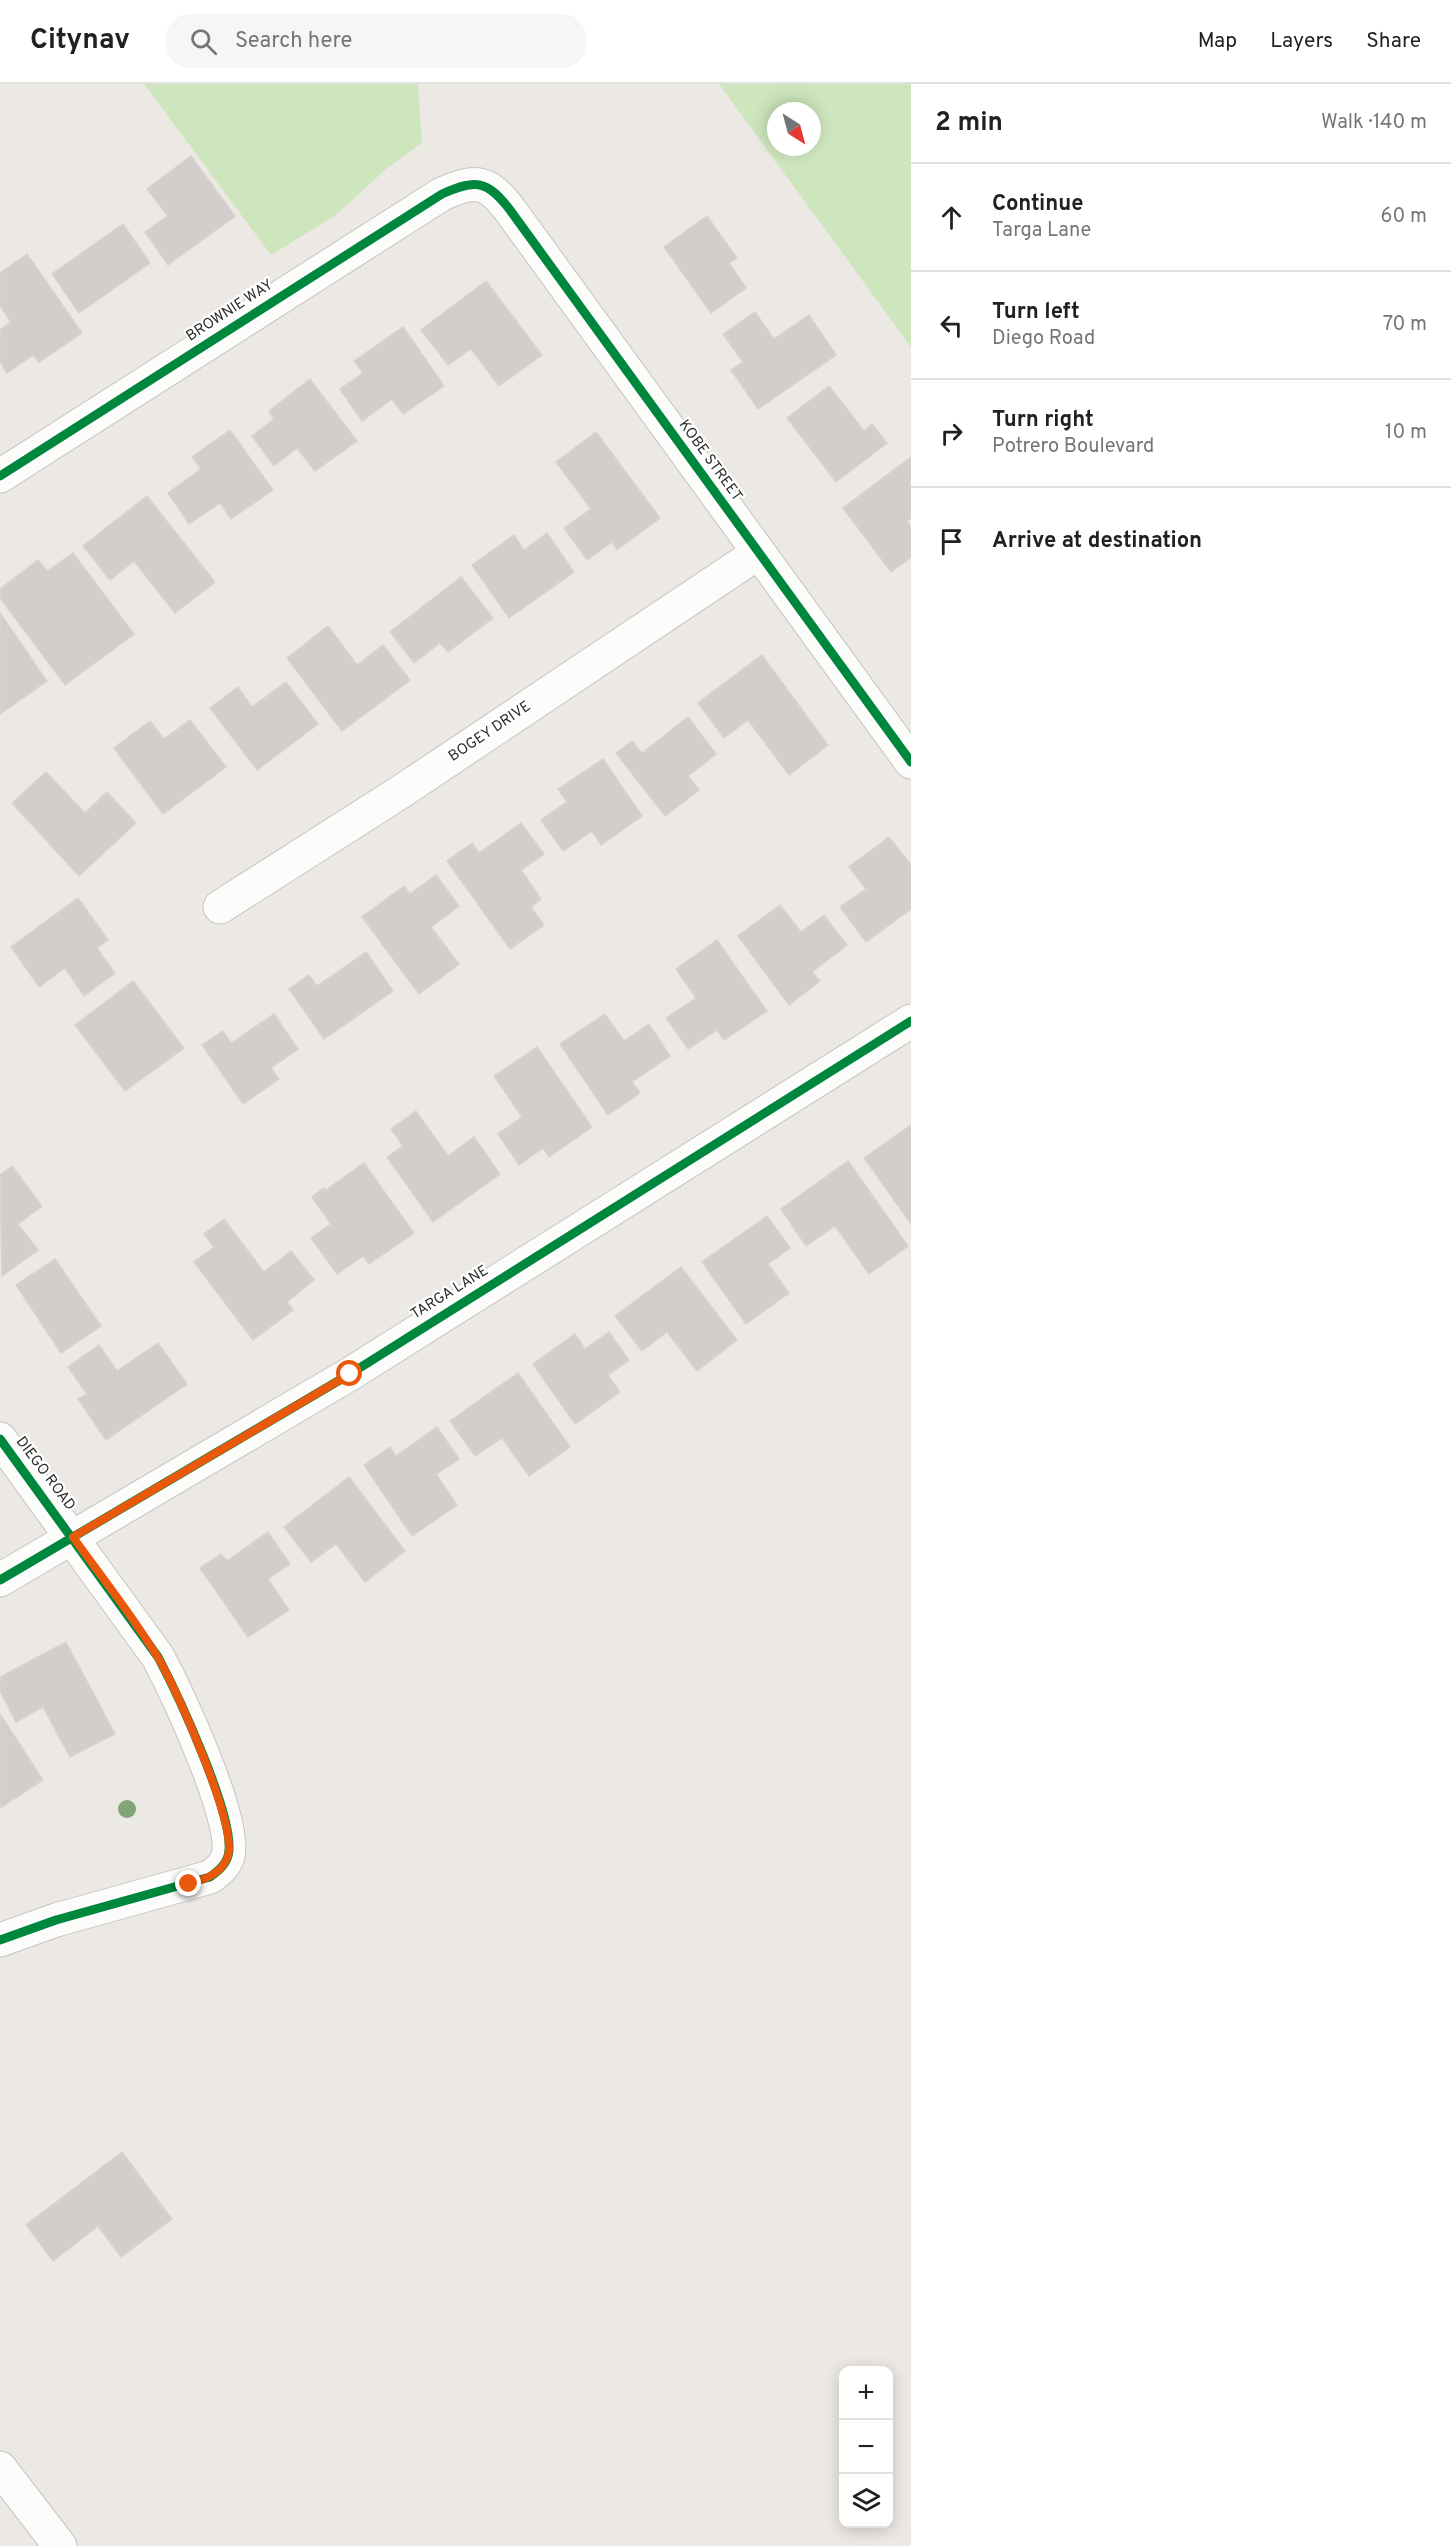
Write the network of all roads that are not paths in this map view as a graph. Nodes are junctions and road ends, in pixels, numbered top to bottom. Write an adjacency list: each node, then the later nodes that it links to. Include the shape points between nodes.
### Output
1 (480, 184): 2 (street, BROWNIE WAY, via 460,186 442,194); 3 (street, KOBE STREET, via 496,192 510,210)
2 (0, 476)
3 (758, 553): 4 (street, KOBE STREET); 5 (street, BOGEY DRIVE, via 402,791)
4 (911, 762)
5 (220, 907)
6 (911, 1021): 8 (street, TARGA LANE, via 350,1374)
7 (0, 1439): 8 (street, DIEGO ROAD)
8 (73, 1537): 9 (street, TARGA LANE); 10 (street, DIEGO ROAD, via 158,1657 175,1689 224,1817 228,1857 210,1877 56,1920)
9 (0, 1581)
10 (0, 1940)
11 (0, 2468): 12 (street)
12 (60, 2546)

